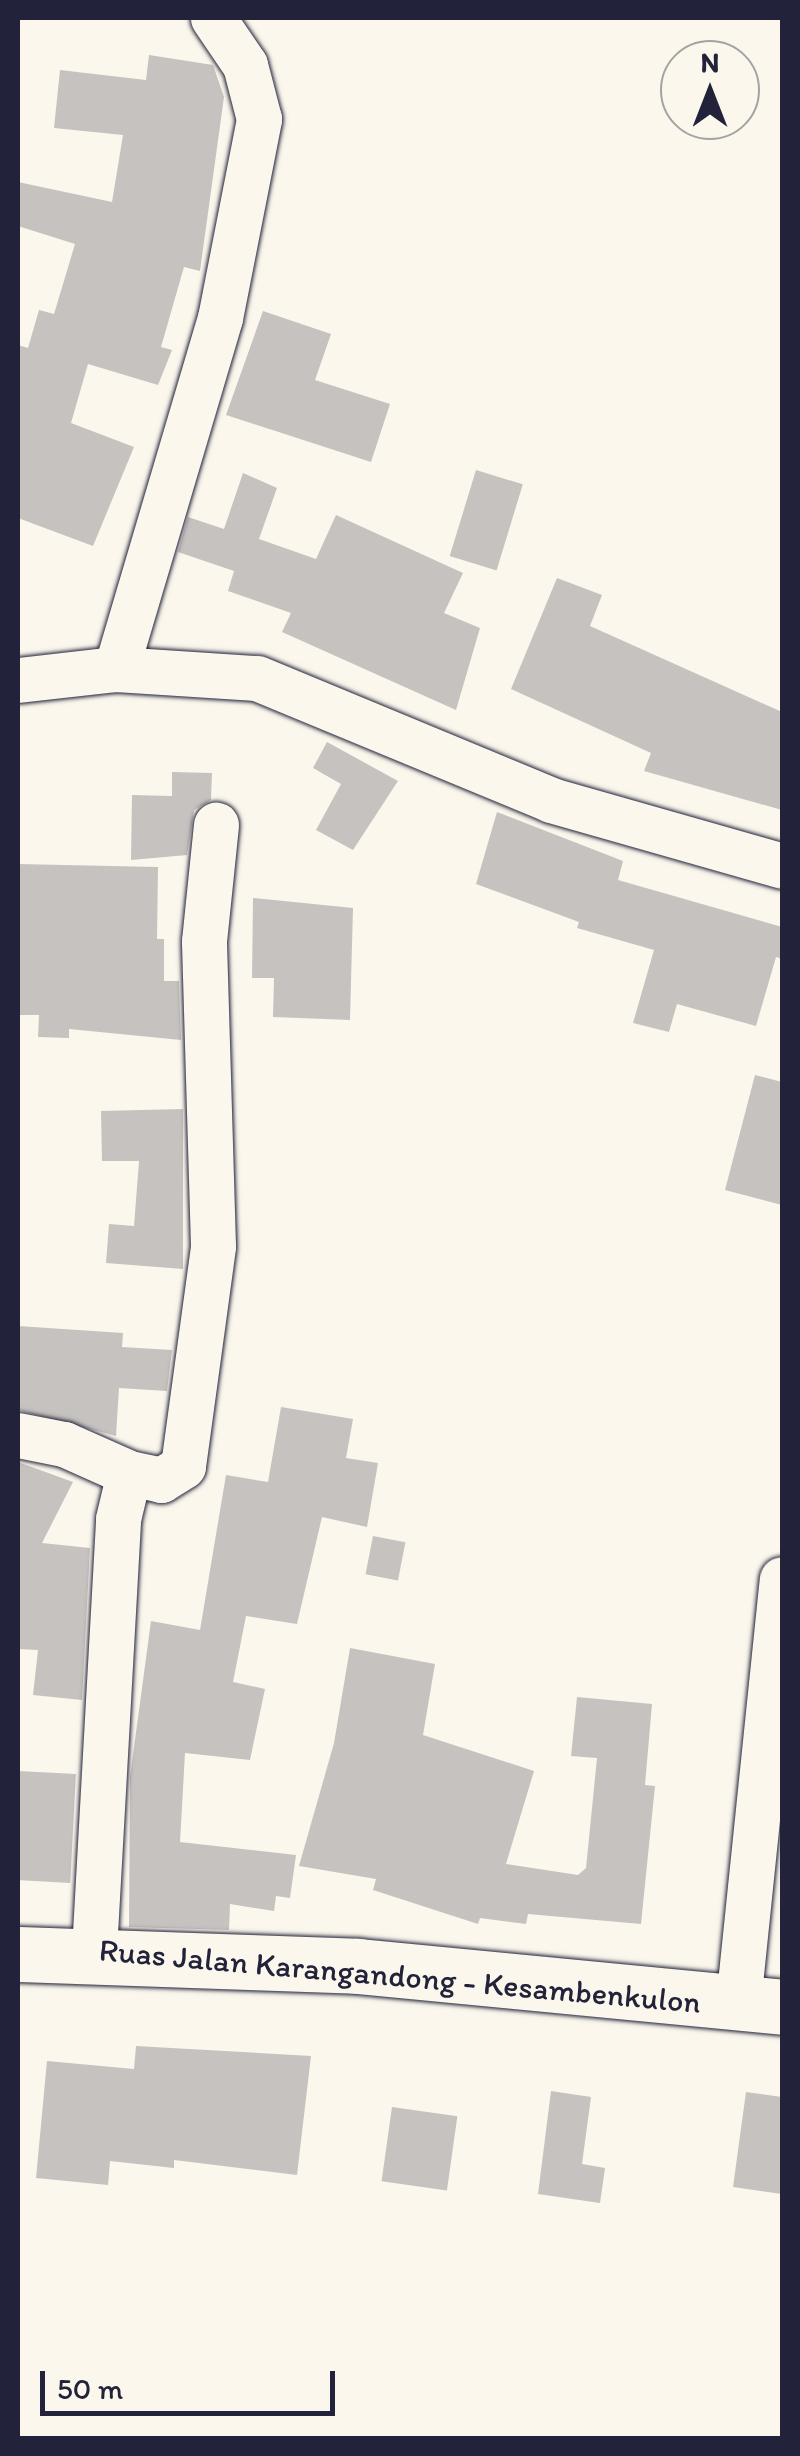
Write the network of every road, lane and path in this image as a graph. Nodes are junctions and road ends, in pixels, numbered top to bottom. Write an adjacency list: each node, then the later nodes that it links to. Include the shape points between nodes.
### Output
1 (213, 18): 2 (street, via 245,64 259,119 220,318)
2 (116, 669): 3 (street); 5 (street, via 257,678 551,800)
3 (18, 680)
4 (216, 825): 7 (street, via 204,941 212,1246 183,1466 161,1480)
5 (782, 866)
6 (18, 1435): 7 (street, via 64,1444)
7 (129, 1472): 9 (street, via 112,1574)
8 (781, 1588): 11 (street, via 770,1696)
9 (94, 1950): 10 (main road, Ruas Jalan Karangandong - Kesambenkulon); 11 (main road, Ruas Jalan Karangandong - Kesambenkulon)
10 (18, 1954)
11 (760, 2005)

